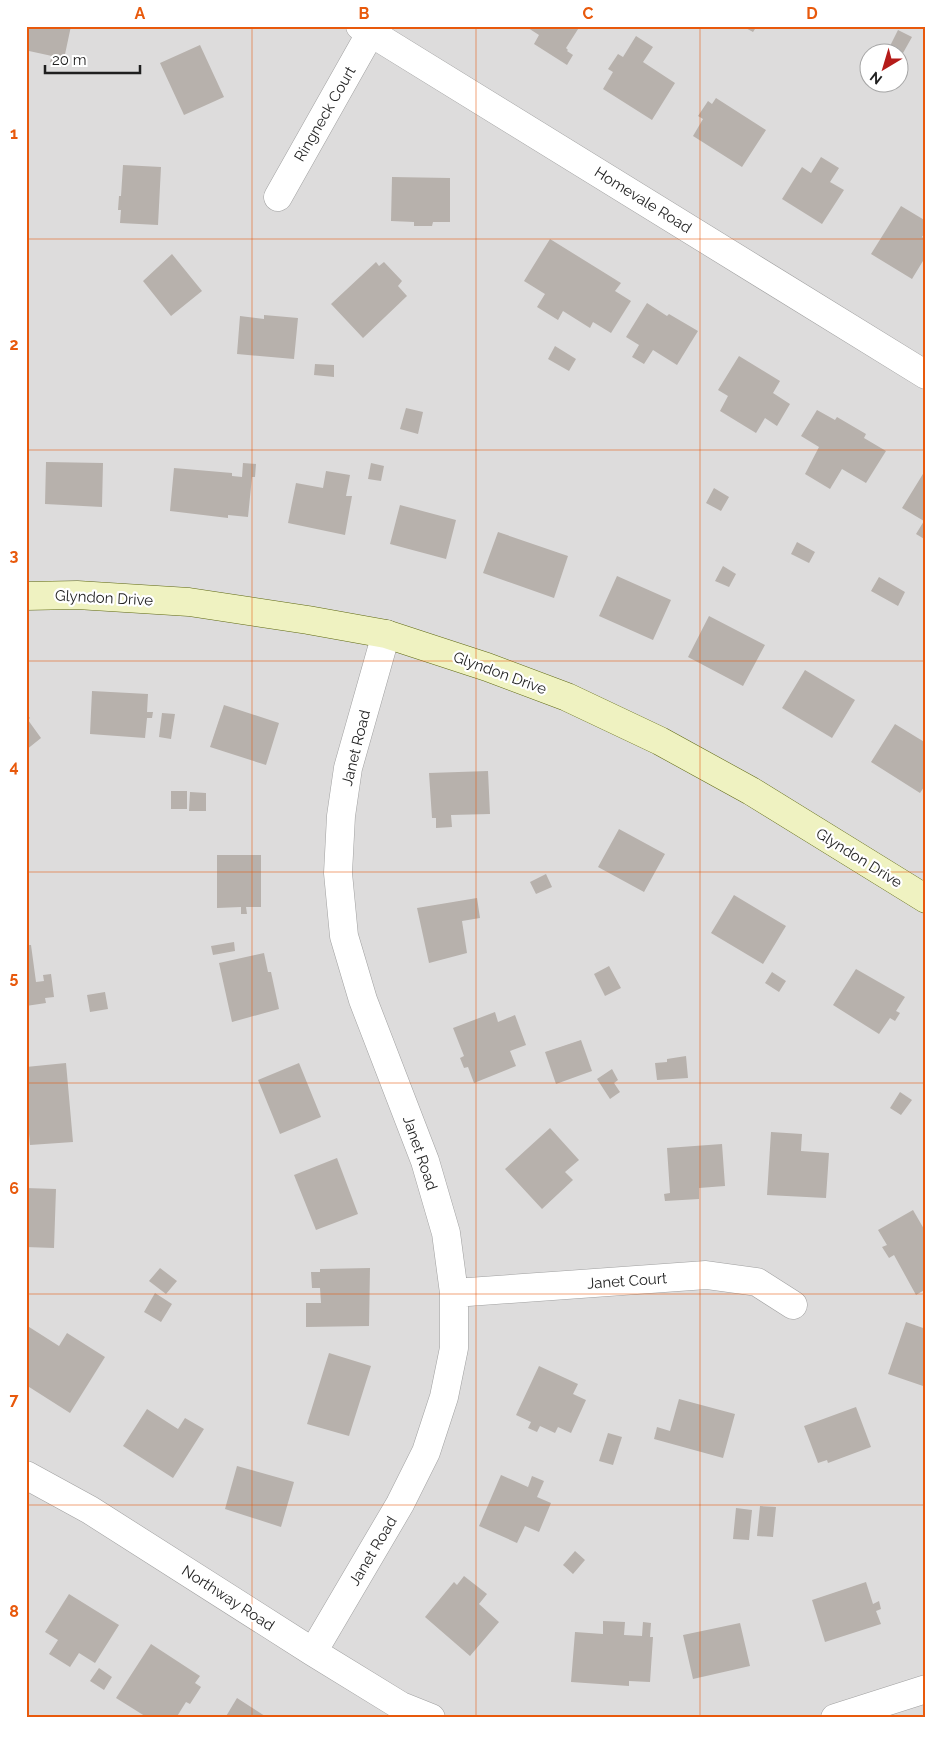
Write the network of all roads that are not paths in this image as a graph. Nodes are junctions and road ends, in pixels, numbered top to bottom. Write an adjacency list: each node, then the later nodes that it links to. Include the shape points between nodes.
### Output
1 (366, 29): 2 (street, Ringneck Court); 3 (street, Homevale Road)
2 (278, 197)
3 (926, 375)
4 (26, 596): 5 (street, Glyndon Drive, via 77,594 189,602)
5 (386, 634): 6 (street, Glyndon Drive, via 566,696 660,740 751,791); 7 (street, Janet Road, via 348,768 341,816 338,873 344,936 363,1000 425,1161 446,1234)
6 (926, 899)
7 (454, 1293): 8 (street, Janet Court, via 706,1275 756,1282); 10 (street, Janet Road, via 454,1348 444,1397 426,1452 400,1504)
8 (794, 1305)
9 (26, 1475): 10 (street, Northway Road, via 90,1510)
10 (313, 1652): 12 (street, Northway Road, via 401,1706)
11 (926, 1689): 13 (street)
12 (431, 1718)
13 (834, 1718)

